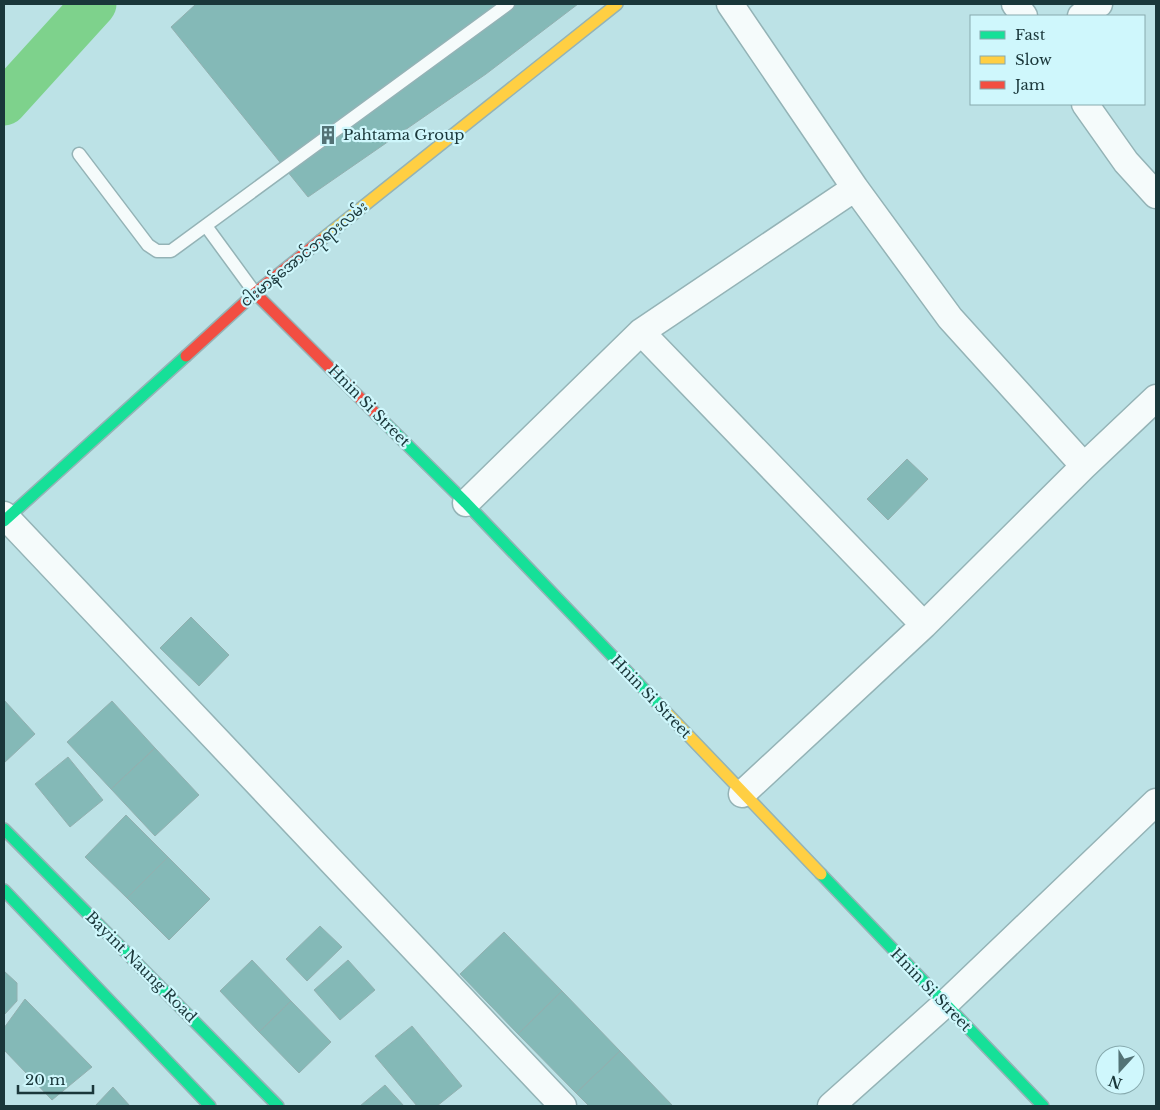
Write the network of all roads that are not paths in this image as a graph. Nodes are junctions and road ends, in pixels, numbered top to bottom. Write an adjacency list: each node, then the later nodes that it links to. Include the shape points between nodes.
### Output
1 (508, 4): 12 (lane)
2 (617, 4): 13 (street, ငါးမာန်အောင်ဘုရားလမ်း)
3 (730, 4): 10 (street)
4 (1015, 4): 6 (street)
5 (1098, 4): 7 (street)
6 (1023, 15)
7 (1082, 15)
8 (1086, 105): 11 (street, via 1126,162)
9 (80, 154): 12 (lane, via 148,245 157,251 171,251)
10 (855, 188): 14 (street); 16 (street, via 950,318)
11 (1156, 196)
12 (206, 226): 13 (lane)
13 (255, 292): 17 (street, Hnin Si Street); 18 (street, ငါးမာန်အောင်ဘုရားလမ်း)
14 (641, 332): 17 (street); 19 (street)
15 (1156, 398): 16 (street)
16 (1084, 466): 19 (street)
17 (466, 503): 20 (street, Hnin Si Street)
18 (5, 518): 27 (street)
19 (924, 625): 20 (street)
20 (742, 794): 24 (street, Hnin Si Street)
21 (1156, 802): 24 (street)
22 (4, 829): 26 (street, Bayint Naung Road)
23 (4, 890): 25 (street)
24 (945, 1004): 28 (street); 29 (street, Hnin Si Street)
25 (210, 1106)
26 (278, 1106)
27 (563, 1106)
28 (831, 1106)
29 (1043, 1106)

